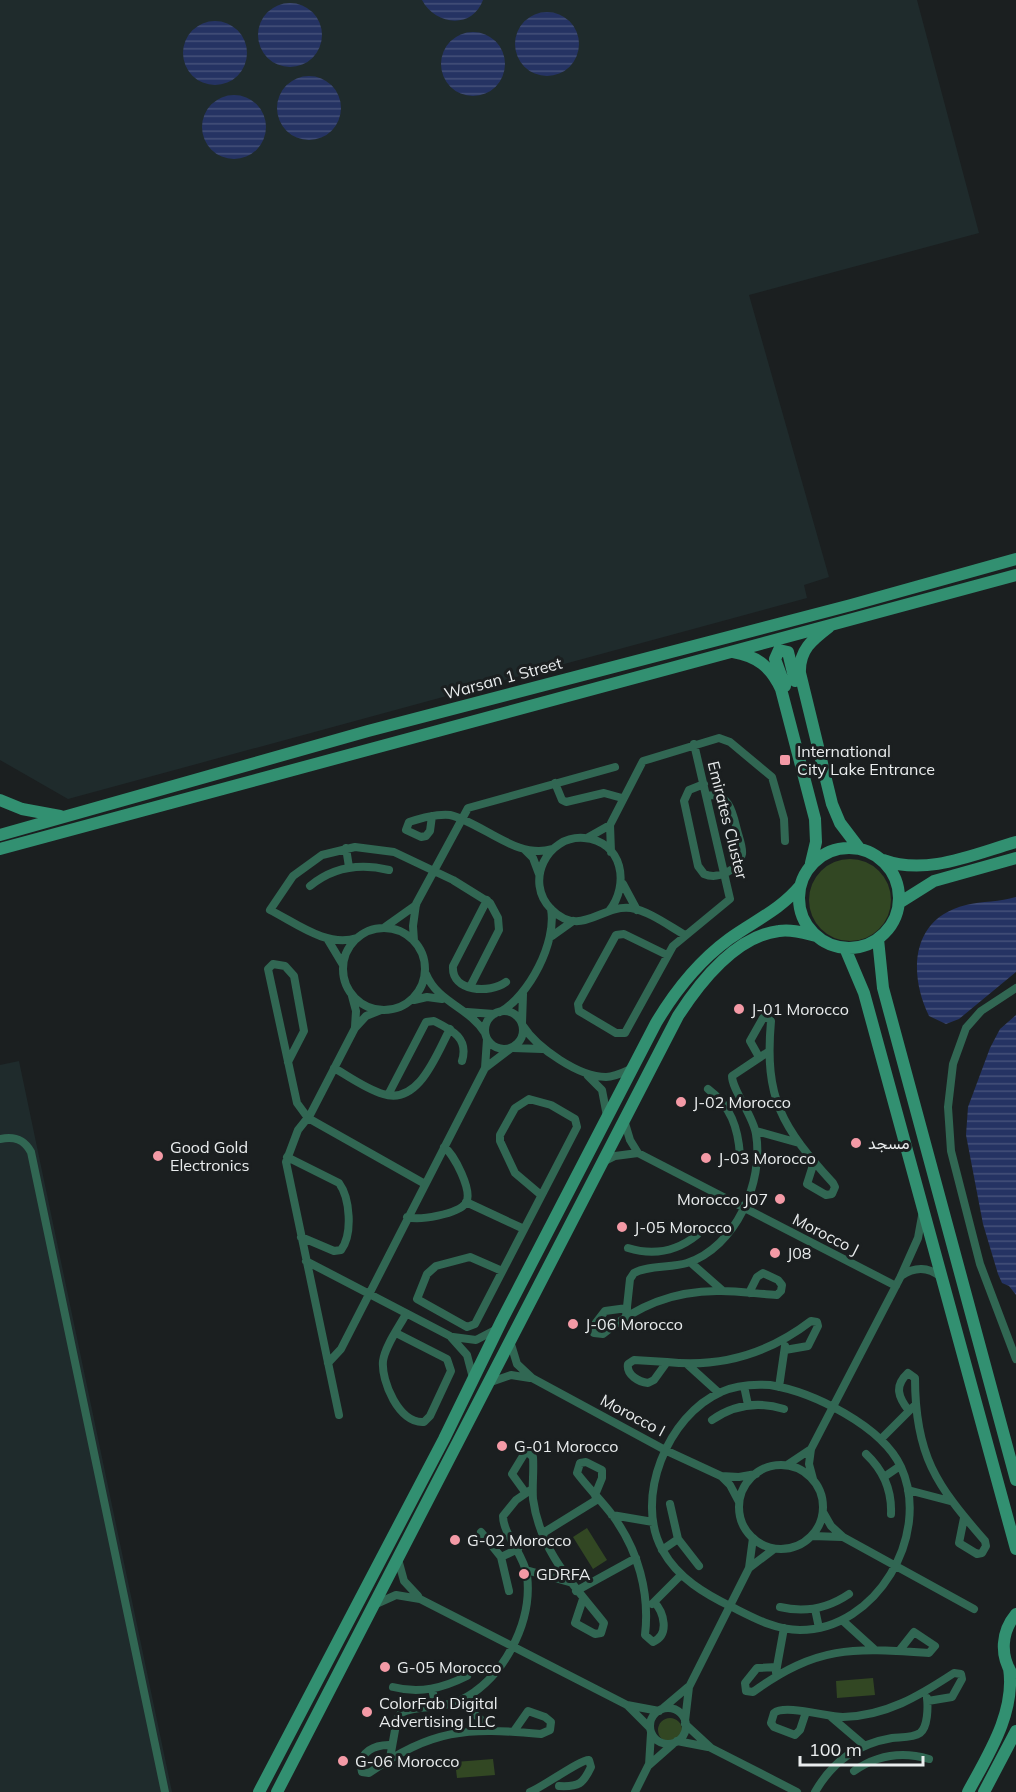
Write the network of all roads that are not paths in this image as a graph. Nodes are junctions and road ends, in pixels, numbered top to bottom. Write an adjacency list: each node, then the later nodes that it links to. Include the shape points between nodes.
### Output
1 (1016, 559): 15 (street, Warsan 1 Street, via 368,731)
2 (1016, 575): 3 (street, Warsan 1 Street)
3 (835, 622): 4 (street, Warsan 1 Street); 6 (street, via 809,643 801,659 802,691)
4 (729, 651): 5 (street, via 766,665); 24 (street, Warsan 1 Street)
5 (785, 703): 6 (street, via 784,682 775,655 782,650 789,656 796,687); 30 (street, via 815,819 816,842)
6 (809, 716): 23 (street, via 836,813)
7 (694, 744): 10 (street, Emirates Cluster); 12 (street, via 643,761); 20 (street, via 727,740 769,773 783,812)
8 (615, 767): 9 (street)
9 (555, 783): 12 (street, via 566,802 604,793); 16 (street, via 476,804)
10 (704, 784): 11 (street, Emirates Cluster); 34 (street, via 689,790 684,801 698,866 707,876)
11 (706, 796): 34 (street, Emirates Cluster); 34 (street, via 721,797 729,805 742,849 737,863)
12 (622, 798): 17 (street)
13 (0, 800): 15 (street, via 32,812)
14 (432, 816): 16 (street)
15 (67, 817): 18 (street, Warsan 1 Street)
16 (461, 818): 26 (street); 33 (street)
17 (610, 825): 19 (street); 27 (street)
18 (0, 835)
19 (584, 838): 25 (street, via 567,840); 27 (street)
20 (785, 841)
21 (1016, 842): 29 (street, via 930,866 910,867)
22 (346, 848): 31 (street); 33 (street, via 385,849); 51 (street, via 322,855 302,868 286,884 270,910)
23 (858, 848): 29 (street); 30 (street, via 836,849)
24 (0, 849)
25 (552, 849): 26 (street); 35 (street)
26 (525, 850): 35 (street)
27 (611, 852): 36 (street)
28 (1016, 858): 40 (street, via 934,881)
29 (883, 860): 40 (street, via 897,883)
30 (811, 864): 38 (street)
31 (349, 867): 32 (street); 37 (street, via 329,873)
32 (389, 870)
33 (434, 870): 39 (street); 41 (street)
34 (725, 873): 47 (street, Emirates Cluster, via 729,902)
35 (539, 874): 42 (street, via 540,890)
36 (622, 881): 43 (street); 44 (street, via 621,892)
37 (310, 886)
38 (800, 886): 49 (street, via 802,917); 80 (street, via 781,906 727,941 694,972 665,1007)
39 (487, 900): 59 (street, via 498,918 499,930); 59 (street, via 453,966 455,978)
40 (899, 903): 52 (street, via 892,923)
41 (416, 904): 46 (street); 53 (street)
42 (551, 909): 45 (street); 48 (street)
43 (637, 910): 44 (street); 47 (street)
44 (609, 911): 45 (street, via 592,920)
45 (573, 921): 48 (street)
46 (383, 928): 50 (street); 53 (street, via 400,931)
47 (685, 934): 55 (street)
48 (552, 936): 61 (street)
49 (816, 936): 54 (street); 88 (street, via 791,930 772,932 722,962 678,1016)
50 (357, 938): 51 (street); 56 (street)
51 (328, 939): 56 (street)
52 (878, 939): 54 (street); 153 (street, via 883,988)
53 (414, 940): 57 (street, via 424,956)
54 (845, 948): 102 (street, via 864,993)
55 (667, 955): 55 (street, via 625,1033 615,1033 579,1011 578,1004 616,935 624,934)
56 (343, 966): 62 (street, via 346,986)
57 (426, 974): 63 (street); 64 (street)
58 (506, 982): 59 (street, via 485,991)
59 (470, 987)
60 (1016, 988): 126 (street, via 981,1011 966,1028 951,1077 948,1124 951,1151 980,1264)
61 (523, 993): 67 (street); 68 (street)
62 (352, 994): 65 (street, via 365,1006); 69 (street)
63 (443, 999): 64 (street); 66 (street)
64 (412, 1000): 65 (street, via 398,1009)
65 (381, 1010): 69 (street, via 366,1016)
66 (467, 1012): 67 (street); 71 (street)
67 (497, 1013): 68 (street, via 513,1013); 71 (street, via 487,1023)
68 (522, 1025): 72 (street, via 520,1041); 73 (street)
69 (355, 1028): 78 (street)
70 (450, 1029): 76 (street, via 462,1042); 83 (street, via 420,1084 412,1090); 83 (street, via 434,1021 424,1024)
71 (487, 1036): 72 (street, via 499,1049); 79 (street)
72 (511, 1048): 73 (street); 79 (street)
73 (543, 1050): 81 (street)
74 (768, 1052): 75 (street); 75 (street, via 771,1022 767,1017 750,1041); 91 (street, via 775,1100)
75 (759, 1057): 84 (street, via 732,1076)
76 (462, 1061)
77 (288, 1062): 77 (street, via 304,1028 294,976 285,966 273,964 268,969); 87 (street, via 299,1107)
78 (334, 1068): 83 (street); 87 (street)
79 (485, 1068): 92 (street)
80 (633, 1068): 81 (street, via 608,1078); 85 (street)
81 (583, 1072): 85 (street, via 602,1090)
82 (708, 1089): 86 (street)
83 (388, 1095)
84 (748, 1110): 86 (street); 89 (street)
85 (607, 1117): 120 (street)
86 (733, 1117): 94 (street)
87 (308, 1118): 95 (street, via 298,1130); 98 (street)
88 (623, 1119): 93 (street); 97 (street)
89 (756, 1131): 91 (street); 101 (street, via 755,1175)
90 (0, 1139): 230 (street, via 18,1139 31,1152)
91 (800, 1143): 96 (street)
92 (444, 1147): 98 (street); 100 (street, via 457,1163)
93 (638, 1153): 97 (street, via 622,1154); 101 (street, Morocco J)
94 (740, 1155)
95 (287, 1157): 106 (street); 106 (street, via 339,1183 346,1204 348,1230 342,1250 334,1251)
96 (814, 1162)
97 (601, 1163): 124 (street)
98 (425, 1184): 103 (street)
99 (541, 1195): 99 (street, via 515,1173 500,1142 515,1108 530,1099 560,1109 577,1122); 104 (street)
100 (466, 1202): 103 (street, via 430,1218); 104 (street)
101 (742, 1208): 110 (street, via 722,1240); 115 (street, Morocco J)
102 (923, 1209): 113 (street, via 918,1238); 114 (street)
103 (407, 1217): 118 (street)
104 (524, 1229): 112 (street)
105 (698, 1235): 108 (street)
106 (301, 1237): 109 (street)
107 (628, 1248): 108 (street)
108 (664, 1251): 111 (street)
109 (306, 1262): 118 (street); 128 (street)
110 (690, 1262): 111 (street); 116 (street)
111 (668, 1267): 116 (street, via 634,1273 626,1312 666,1298)
112 (502, 1271): 112 (street, via 471,1327 417,1299 427,1274 436,1266 470,1257)
113 (901, 1276): 114 (street, via 922,1269); 115 (street)
114 (942, 1278): 171 (street)
115 (896, 1286): 138 (street)
116 (723, 1291): 117 (street)
117 (749, 1293)
118 (369, 1294): 119 (street); 128 (street, via 341,1349)
119 (406, 1314): 121 (street); 122 (street)
120 (498, 1329): 122 (street, via 476,1340); 130 (street)
121 (396, 1334): 121 (street, via 383,1361 389,1390 400,1410 415,1421 424,1422 435,1407 451,1364)
122 (450, 1336): 130 (street, via 467,1355)
123 (786, 1339): 125 (street); 125 (street, via 811,1321 817,1322 807,1346); 129 (street, via 734,1360)
124 (509, 1340): 131 (street, Morocco I, via 517,1364); 132 (street)
125 (785, 1350): 134 (street)
126 (1016, 1359)
127 (667, 1362): 129 (street)
128 (328, 1363): 139 (street)
129 (687, 1364): 135 (street)
130 (473, 1378): 141 (street)
131 (532, 1378): 132 (street, Morocco I, via 511,1375); 144 (street, Morocco I)
132 (488, 1383): 148 (street)
133 (744, 1386): 134 (street); 135 (street); 136 (street)
134 (779, 1387): 138 (street)
135 (719, 1392): 144 (street, via 686,1419)
136 (748, 1405): 137 (street); 140 (street)
137 (784, 1409)
138 (832, 1409): 142 (street); 143 (street)
139 (339, 1415)
140 (712, 1420)
141 (444, 1438): 148 (street, via 436,1467); 199 (street)
142 (882, 1439): 147 (street); 155 (street, via 912,1408 926,1457)
143 (812, 1449): 146 (street); 152 (street, via 809,1464)
144 (666, 1450): 150 (street, Morocco I); 162 (street, via 652,1495)
145 (866, 1454): 151 (street)
146 (786, 1466): 149 (street, via 770,1467); 152 (street)
147 (900, 1466): 151 (street); 154 (street)
148 (442, 1471): 174 (street)
149 (756, 1474): 150 (street, Morocco I); 156 (street, via 746,1484)
150 (721, 1476): 156 (street, Morocco I)
151 (884, 1477): 159 (street)
152 (813, 1479): 158 (street, via 821,1495)
153 (1016, 1480)
154 (908, 1490): 155 (street); 177 (street, via 907,1529)
155 (950, 1501): 161 (street)
156 (740, 1503): 167 (street, via 742,1524)
157 (670, 1504): 168 (street)
158 (823, 1512): 165 (street); 166 (street)
159 (891, 1514)
160 (612, 1515): 162 (street); 164 (street, via 596,1497); 175 (street)
161 (964, 1518)
162 (653, 1522): 172 (street)
163 (481, 1532): 173 (street)
164 (543, 1533): 169 (street, via 529,1490 503,1516); 181 (street, via 556,1564)
165 (813, 1536): 166 (street); 170 (street, via 799,1546)
166 (843, 1537): 177 (street)
167 (753, 1538): 170 (street); 178 (street)
168 (678, 1539): 172 (street); 176 (street)
169 (518, 1549): 173 (street); 179 (street)
170 (774, 1549): 178 (street)
171 (1016, 1549)
172 (662, 1550): 180 (street)
173 (501, 1557): 182 (street)
174 (398, 1558): 185 (street, via 404,1581); 187 (street)
175 (636, 1558): 180 (street, via 650,1605); 183 (street)
176 (699, 1566)
177 (894, 1567): 191 (street); 193 (street, via 871,1599)
178 (748, 1569): 188 (street)
179 (526, 1570): 181 (street); 196 (street, via 525,1615)
180 (681, 1575): 188 (street)
181 (569, 1582): 183 (street)
182 (509, 1591)
183 (576, 1591): 186 (street)
184 (849, 1594): 190 (street)
185 (420, 1599): 187 (street, via 396,1595); 196 (street)
186 (583, 1599)
187 (373, 1606): 205 (street)
188 (729, 1606): 194 (street); 203 (street)
189 (780, 1607): 190 (street)
190 (815, 1609): 195 (street)
191 (974, 1609)
192 (1016, 1614): 200 (street, via 1004,1642)
193 (842, 1620): 195 (street); 197 (street)
194 (784, 1628): 195 (street); 197 (street, via 776,1672 824,1654)
195 (819, 1628)
196 (512, 1646): 206 (street, via 486,1682); 207 (street)
197 (874, 1649): 198 (street)
198 (899, 1651)
199 (330, 1656): 205 (street, via 334,1654 338,1660); 231 (street)
200 (1012, 1674): 238 (street, via 1008,1712)
201 (467, 1676): 204 (street)
202 (393, 1687): 204 (street)
203 (689, 1687): 209 (street); 212 (street)
204 (432, 1689): 208 (street)
205 (325, 1697): 228 (street)
206 (459, 1701): 208 (street); 213 (street)
207 (627, 1705): 209 (street); 214 (street)
208 (436, 1707): 219 (street, via 401,1713)
209 (661, 1710): 212 (street, via 675,1710); 214 (street, via 652,1718)
210 (806, 1712): 211 (street)
211 (830, 1716): 217 (street, via 856,1716 927,1696 921,1732); 220 (street)
212 (685, 1723): 218 (street, via 683,1736); 221 (street)
213 (492, 1729): 215 (street); 223 (street, via 440,1736)
214 (650, 1730): 218 (street, via 661,1743); 225 (street)
215 (514, 1731)
216 (1016, 1731): 239 (street)
217 (889, 1739): 220 (street); 222 (street)
218 (676, 1742): 221 (street); 225 (street)
219 (392, 1745): 223 (street); 223 (street, via 372,1746 361,1769 369,1773)
220 (864, 1745): 237 (street, via 837,1762)
221 (711, 1748): 236 (street)
222 (892, 1756): 224 (street); 226 (street)
223 (390, 1758)
224 (929, 1759)
225 (648, 1766): 235 (street)
226 (854, 1772)
227 (562, 1776): 229 (street); 229 (street, via 582,1760 590,1762 580,1785); 234 (street)
228 (284, 1778): 232 (street); 233 (street)
229 (559, 1789)
230 (165, 1792)
231 (259, 1792)
232 (277, 1792)
233 (287, 1792)
234 (530, 1792)
235 (635, 1792)
236 (797, 1792)
237 (815, 1792)
238 (969, 1792)
239 (984, 1792)

